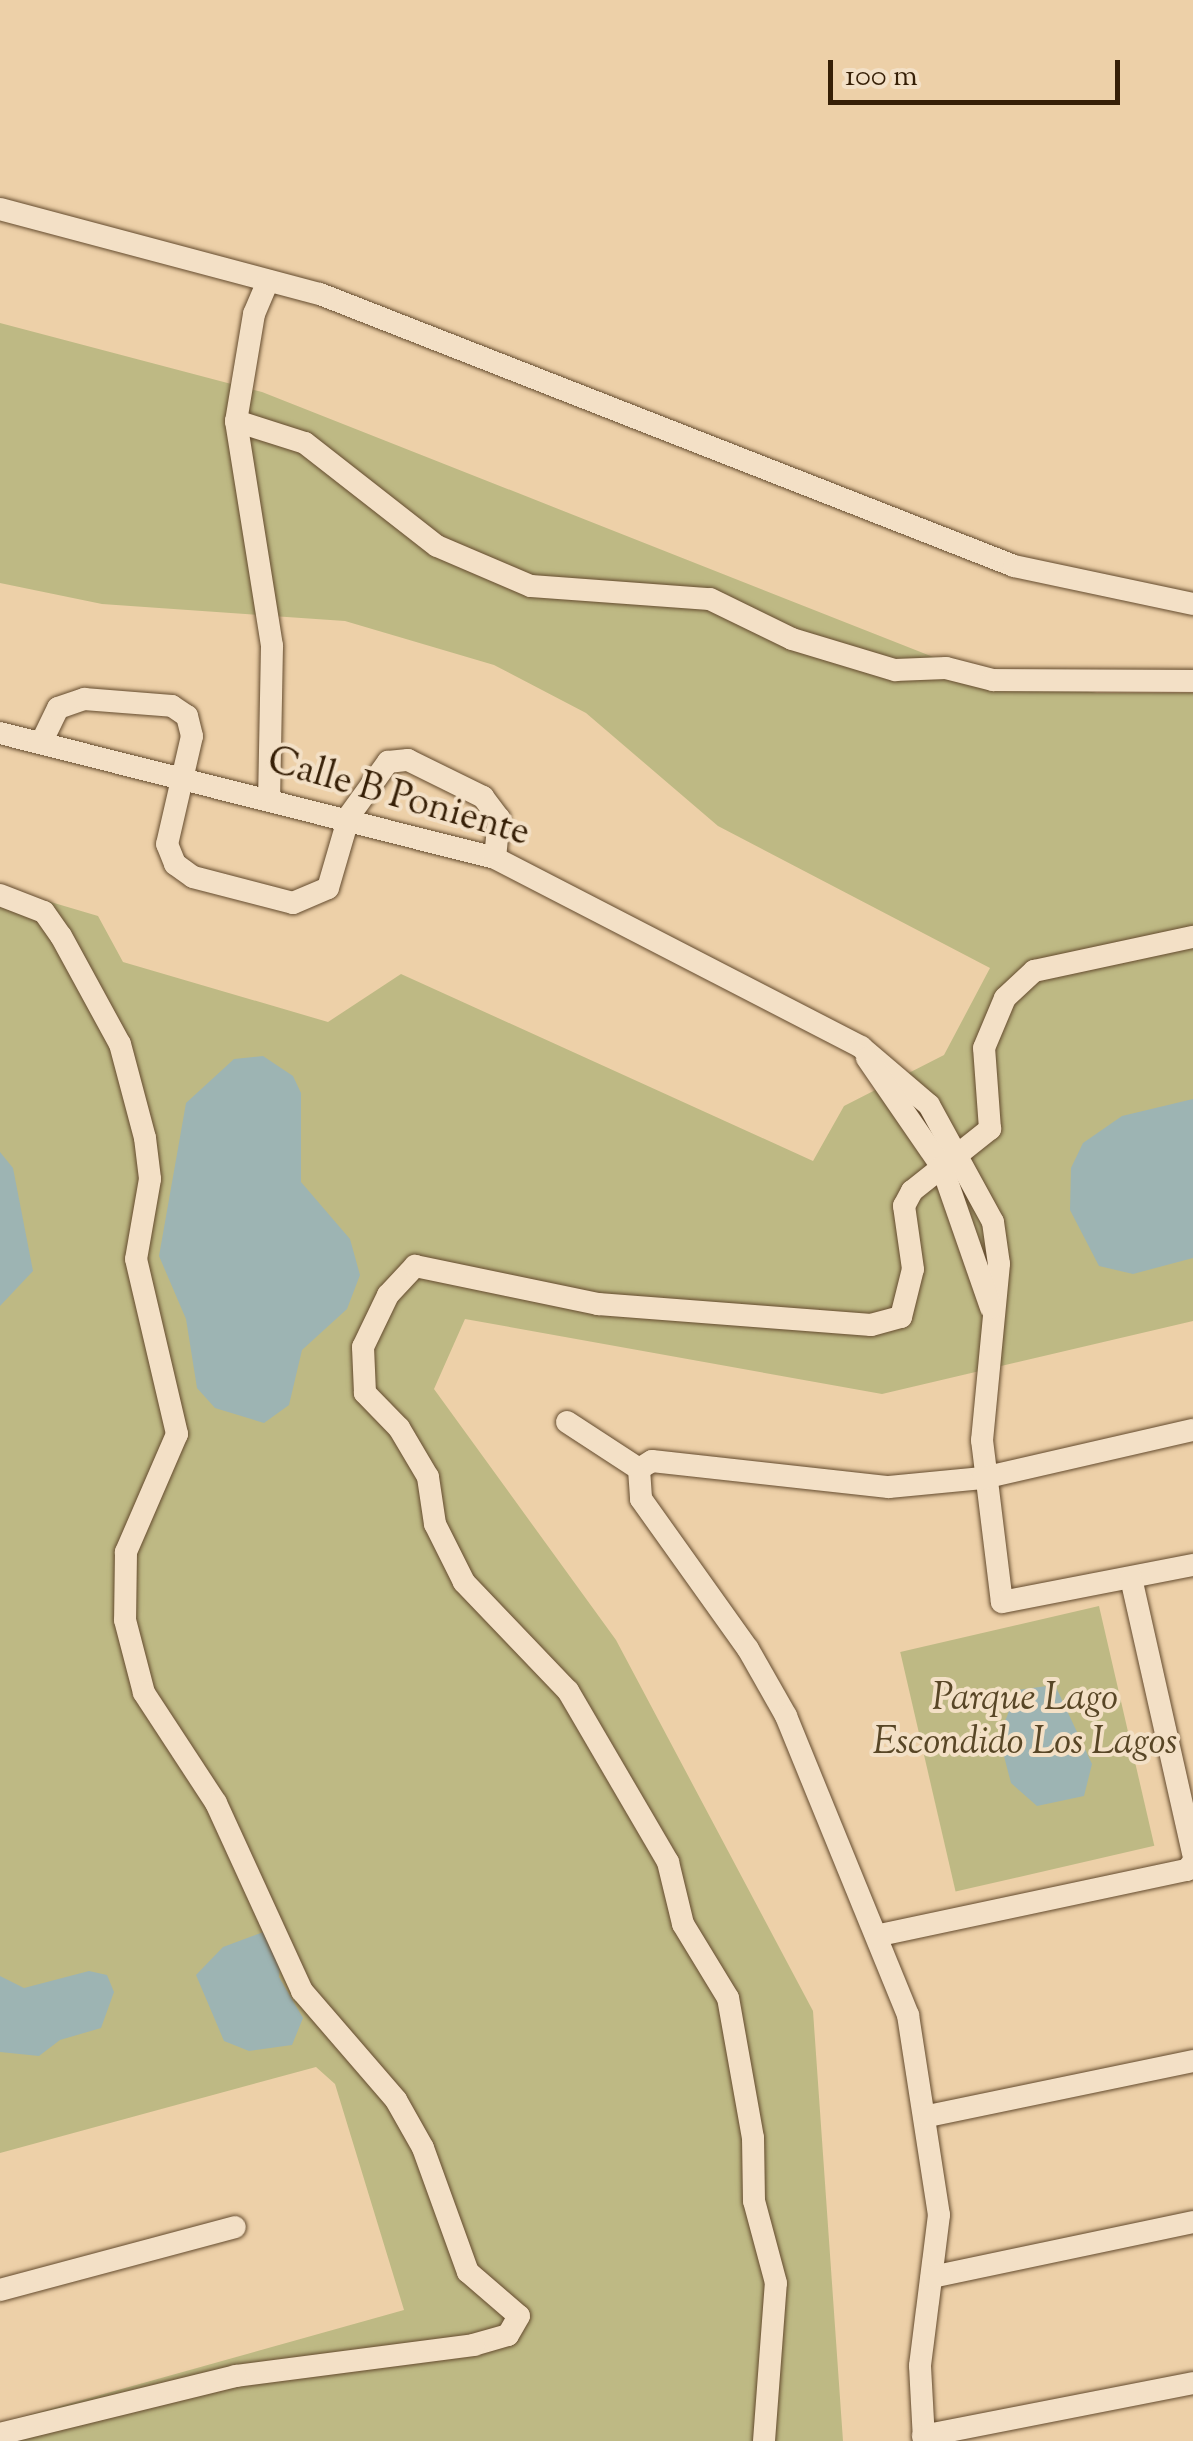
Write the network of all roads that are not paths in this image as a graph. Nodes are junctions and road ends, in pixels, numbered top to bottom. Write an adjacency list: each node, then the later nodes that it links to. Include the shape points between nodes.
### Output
1 (0, 210): 2 (street)
2 (268, 281): 3 (street, via 254,314); 4 (street, via 376,313 1014,566)
3 (236, 421): 5 (street, via 305,443 438,546 532,586 710,599 792,639 895,670 946,668 993,680); 9 (street, via 272,646)
4 (1193, 604)
5 (1193, 681)
6 (0, 733): 7 (street, Calle B Poniente)
7 (41, 743): 8 (street, Calle B Poniente); 8 (street, via 58,708 84,699 172,706 187,716 192,736)
8 (181, 778): 9 (street, Calle B Poniente); 10 (street, via 166,844 175,864 193,877 293,903 328,888)
9 (269, 798): 10 (street, Calle B Poniente)
10 (349, 816): 11 (street, Calle B Poniente); 11 (street, via 376,769 408,760 483,797 499,818)
11 (495, 858): 14 (street, Calle B Poniente)
12 (0, 895): 34 (street, via 44,912 61,936 120,1044 145,1138 150,1180 136,1259 177,1434 126,1552 126,1620 144,1693 216,1803 302,1991 405,2116 468,2272 519,2316 508,2335 474,2345 236,2376)
13 (1193, 937): 15 (street, via 1034,971 1004,998 984,1048 990,1129)
14 (861, 1047): 15 (street, Calle B Poniente, via 910,1082); 16 (street, Calle B Poniente)
15 (960, 1150): 16 (street); 17 (street, Calle B Poniente, via 993,1222 999,1264)
16 (942, 1167): 17 (street, Calle B Poniente); 36 (street, via 904,1206 913,1268 901,1317 871,1326 598,1304 415,1266 388,1295 358,1364 366,1393 399,1428 428,1477 434,1524 464,1582 568,1691 668,1862 683,1924 728,1998 754,2138 754,2201 776,2283)
17 (990, 1308): 21 (street)
18 (567, 1422): 20 (street)
19 (1193, 1430): 21 (street)
20 (639, 1469): 21 (street, via 652,1461 861,1488); 26 (street, via 642,1498 748,1649 786,1716)
21 (983, 1478): 23 (street, via 1004,1604)
22 (1193, 1565): 23 (street)
23 (1131, 1578): 24 (street)
24 (1193, 1853)
25 (1193, 1862): 26 (street, via 1186,1870)
26 (880, 1935): 28 (street, via 908,2015)
27 (1193, 2061): 28 (street)
28 (928, 2116): 31 (street, via 939,2214)
29 (1193, 2222): 31 (street)
30 (235, 2227): 32 (street)
31 (932, 2277): 35 (street, via 920,2366)
32 (0, 2290)
33 (1193, 2383): 35 (street)
34 (0, 2434)
35 (924, 2438)
36 (764, 2441)

